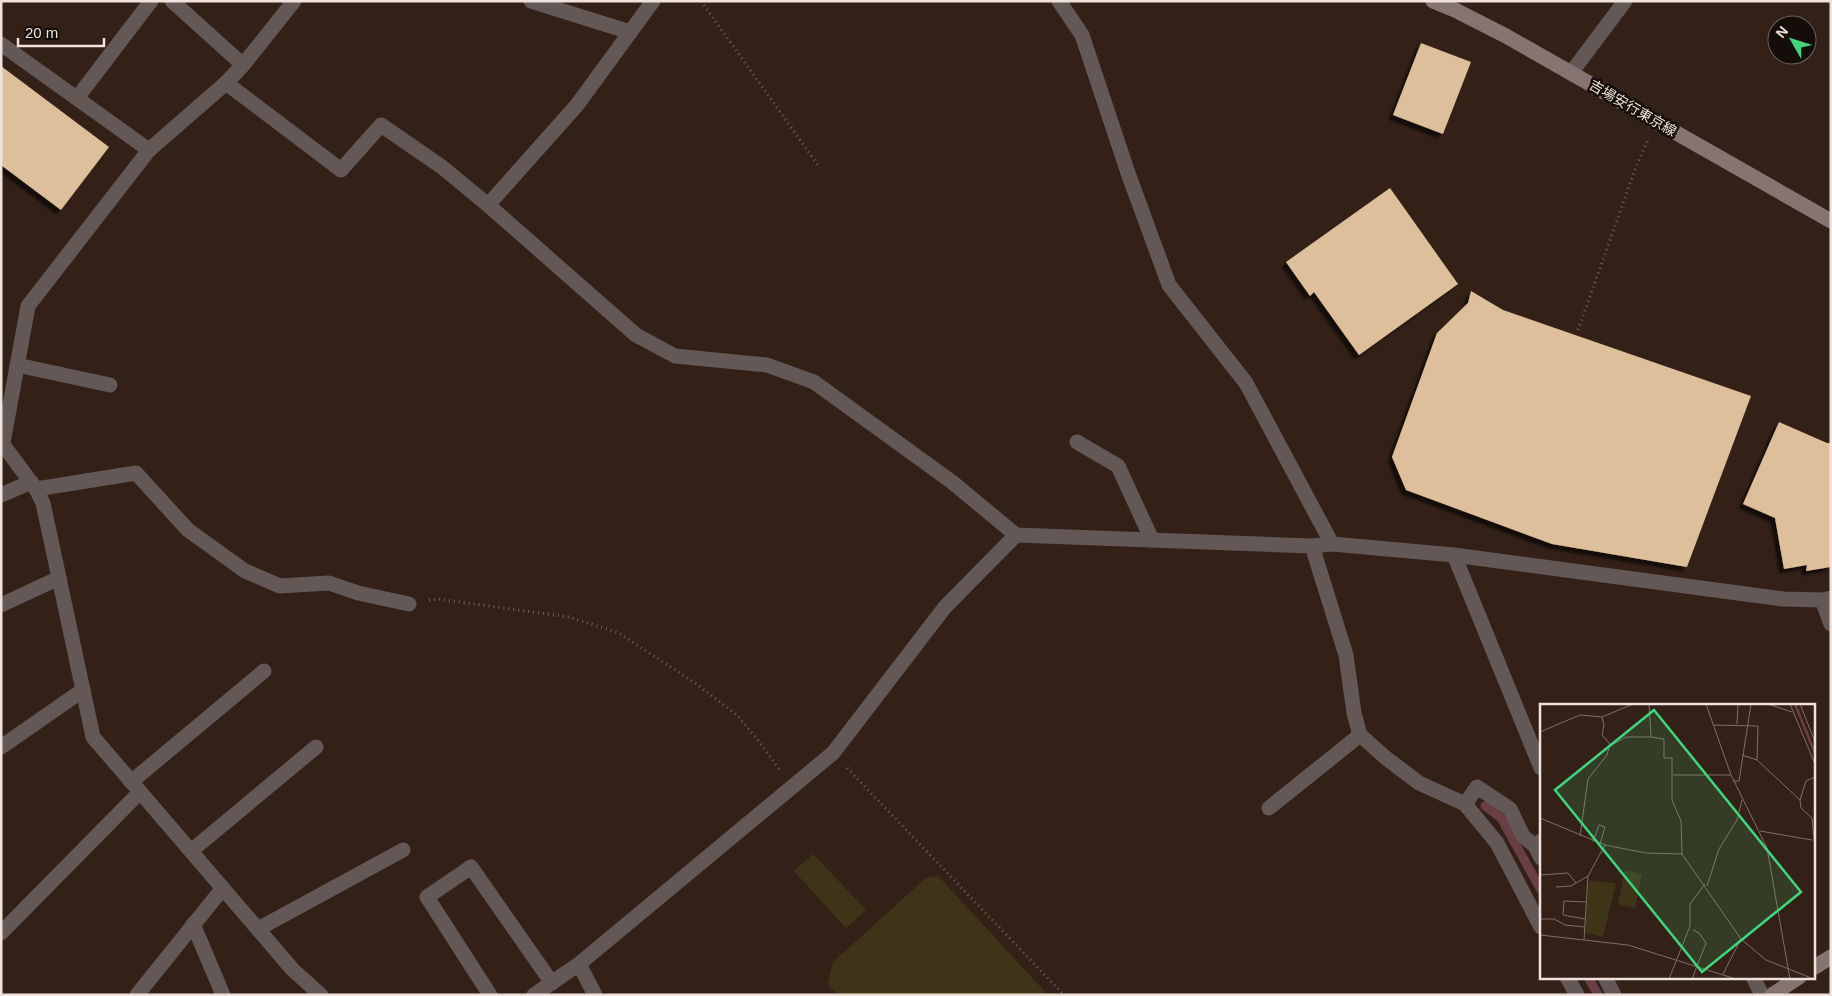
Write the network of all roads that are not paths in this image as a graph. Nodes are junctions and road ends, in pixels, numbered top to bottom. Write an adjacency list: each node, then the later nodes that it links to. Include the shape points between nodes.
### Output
1 (152, 1): 14 (street)
2 (172, 1): 11 (street)
3 (294, 1): 11 (street)
4 (532, 1): 9 (street)
5 (652, 1): 9 (street)
6 (1059, 1): 26 (street, via 1082,35 1169,285 1246,382)
7 (1433, 1): 12 (main road, 吉場安行東京線, via 1506,36)
8 (1625, 1): 12 (street)
9 (630, 32): 16 (street, via 577,105)
10 (1, 44): 14 (street)
11 (244, 65): 13 (street)
12 (1571, 73): 17 (main road, 吉場安行東京線)
13 (226, 83): 15 (street); 16 (street, via 340,170 381,125 442,167)
14 (77, 98): 15 (street)
15 (148, 150): 18 (street, via 28,306)
16 (488, 205): 24 (street, via 636,334 675,356 767,365 814,382 952,482)
17 (1831, 221)
18 (17, 365): 19 (street); 21 (street)
19 (110, 385)
20 (1077, 442): 25 (street, via 1118,466)
21 (2, 443): 22 (street)
22 (34, 485): 23 (street); 29 (street, via 43,503); 31 (street, via 136,473 188,530 244,571 280,586 329,583)
23 (1, 495)
24 (1016, 535): 25 (street); 52 (street, via 945,607 833,753)
25 (1152, 540): 27 (street)
26 (1332, 544): 27 (street); 28 (street)
27 (1312, 546): 36 (street, via 1346,655)
28 (1454, 556): 30 (street, via 1783,600); 39 (street)
29 (59, 578): 32 (street); 35 (street)
30 (1826, 599): 33 (street)
31 (409, 604)
32 (1, 605)
33 (1831, 624)
34 (264, 671): 40 (street)
35 (83, 690): 37 (street); 40 (street, via 93,737)
36 (1360, 735): 41 (street, via 1419,783); 42 (street)
37 (1, 747)
38 (316, 747): 45 (street)
39 (1540, 766)
40 (136, 787): 45 (street); 50 (street)
41 (1465, 804): 43 (street, via 1477,786 1510,809 1523,836); 48 (street, via 1497,844)
42 (1269, 808)
43 (1539, 848)
44 (403, 850): 49 (street)
45 (191, 851): 46 (street)
46 (223, 888): 47 (street); 49 (street)
47 (193, 924): 59 (street); 60 (street)
48 (1540, 925)
49 (258, 929): 61 (street, via 293,970)
50 (1, 933)
51 (1831, 957): 53 (main road)
52 (579, 964): 58 (street); 64 (street)
53 (1814, 967)
54 (1568, 978): 65 (street)
55 (1606, 978): 66 (street)
56 (1753, 978): 67 (street)
57 (1798, 978): 68 (main road)
58 (552, 983): 62 (street, via 472,867 427,897); 63 (street)
59 (137, 995)
60 (223, 995)
61 (321, 995)
62 (490, 995)
63 (534, 995)
64 (595, 995)
65 (1576, 995)
66 (1614, 995)
67 (1762, 995)
68 (1772, 995)

